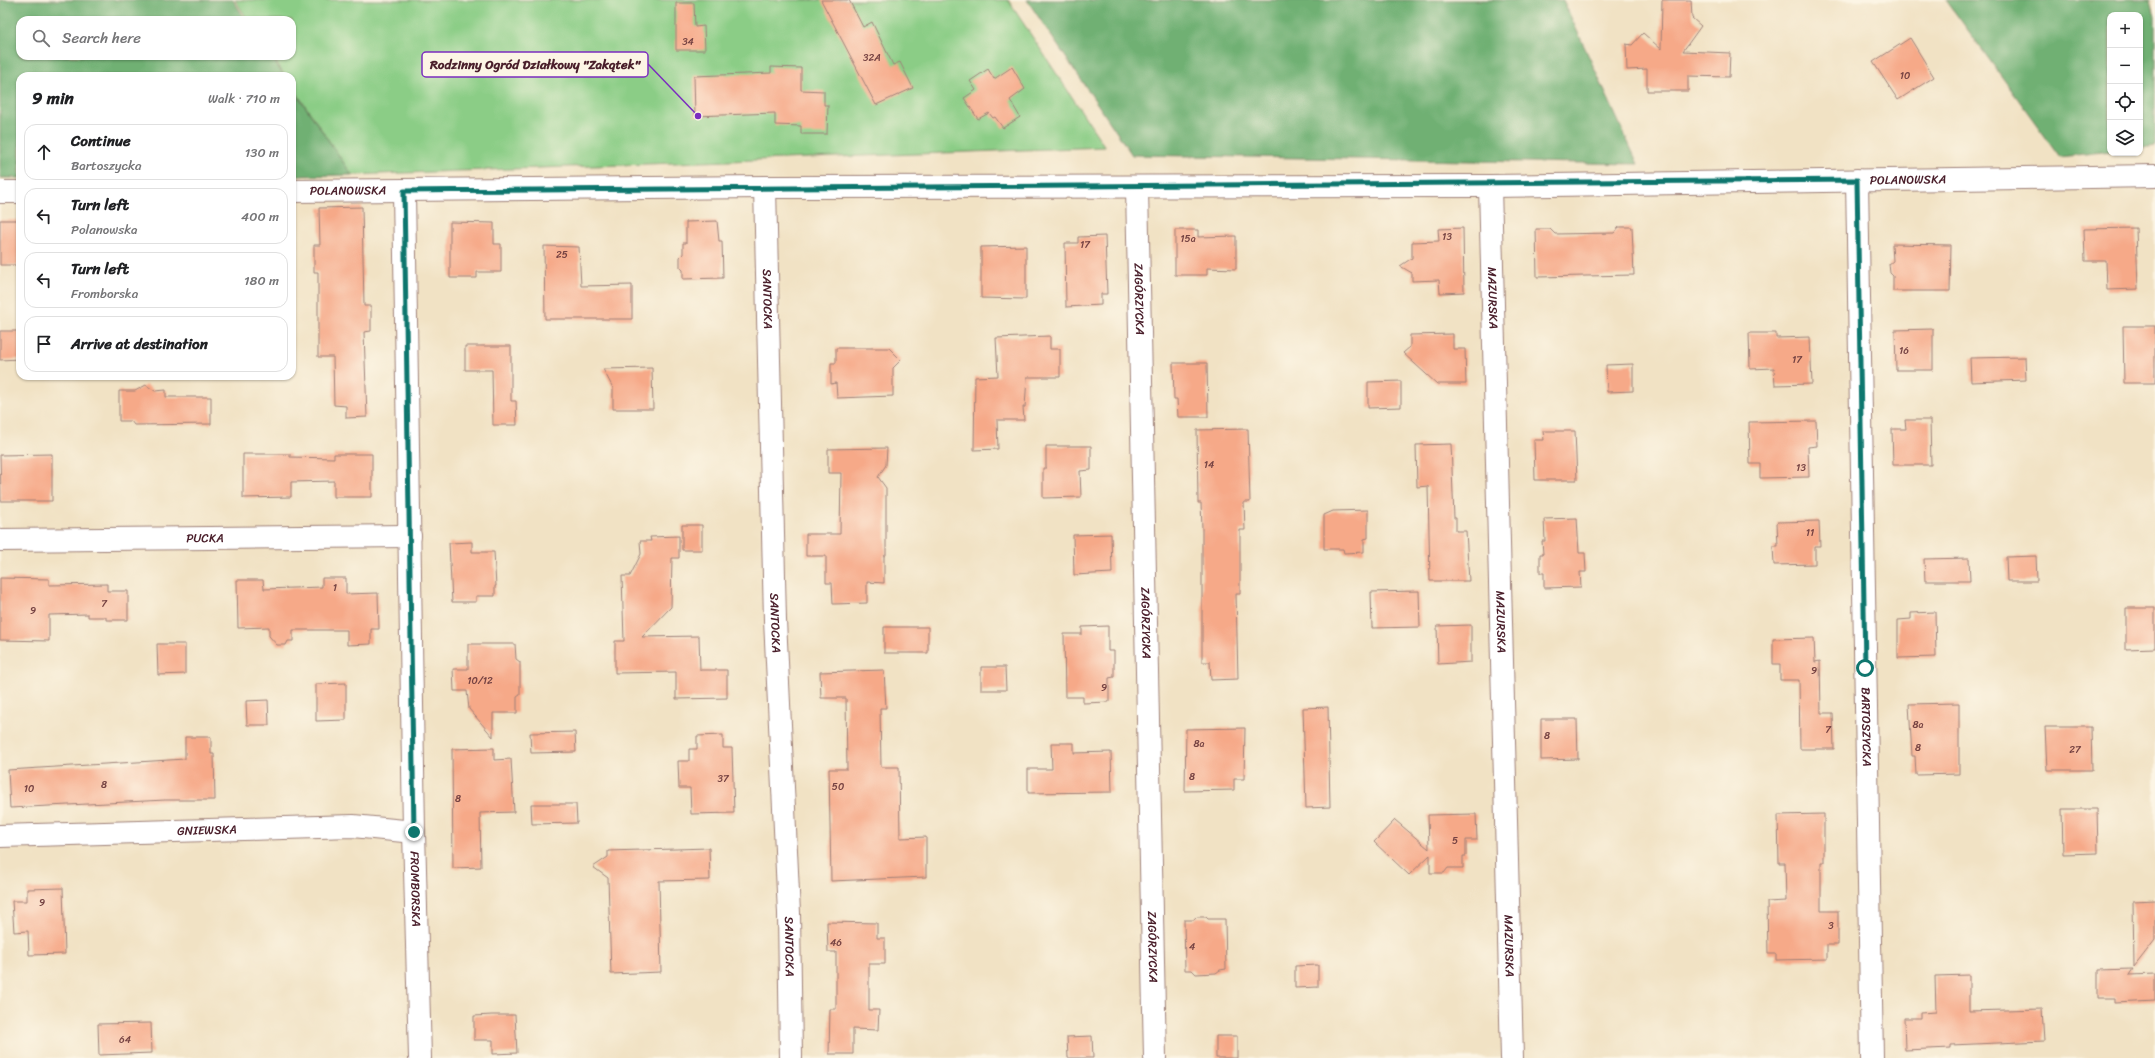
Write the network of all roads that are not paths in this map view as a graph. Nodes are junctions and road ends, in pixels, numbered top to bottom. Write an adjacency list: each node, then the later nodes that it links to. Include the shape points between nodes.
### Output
1 (2155, 176): 2 (street, POLANOWSKA)
2 (1857, 180): 3 (street, POLANOWSKA); 18 (street, BARTOSZYCKA)
3 (1490, 186): 5 (street, POLANOWSKA); 17 (street, MAZURSKA)
4 (765, 187): 5 (street, POLANOWSKA); 6 (street, POLANOWSKA); 15 (street, SANTOCKA, via 775,620 789,913)
5 (1137, 188): 16 (street, ZAGÓRZYCKA)
6 (404, 191): 9 (street, POLANOWSKA); 10 (street, FROMBORSKA)
7 (0, 192): 8 (street)
8 (16, 192)
9 (296, 192)
10 (410, 536): 11 (street, PUCKA); 12 (street, FROMBORSKA)
11 (0, 540)
12 (414, 832): 13 (street, GNIEWSKA, via 353,826); 14 (street, FROMBORSKA)
13 (0, 836)
14 (420, 1058)
15 (791, 1058)
16 (1155, 1058)
17 (1512, 1058)
18 (1872, 1058)

